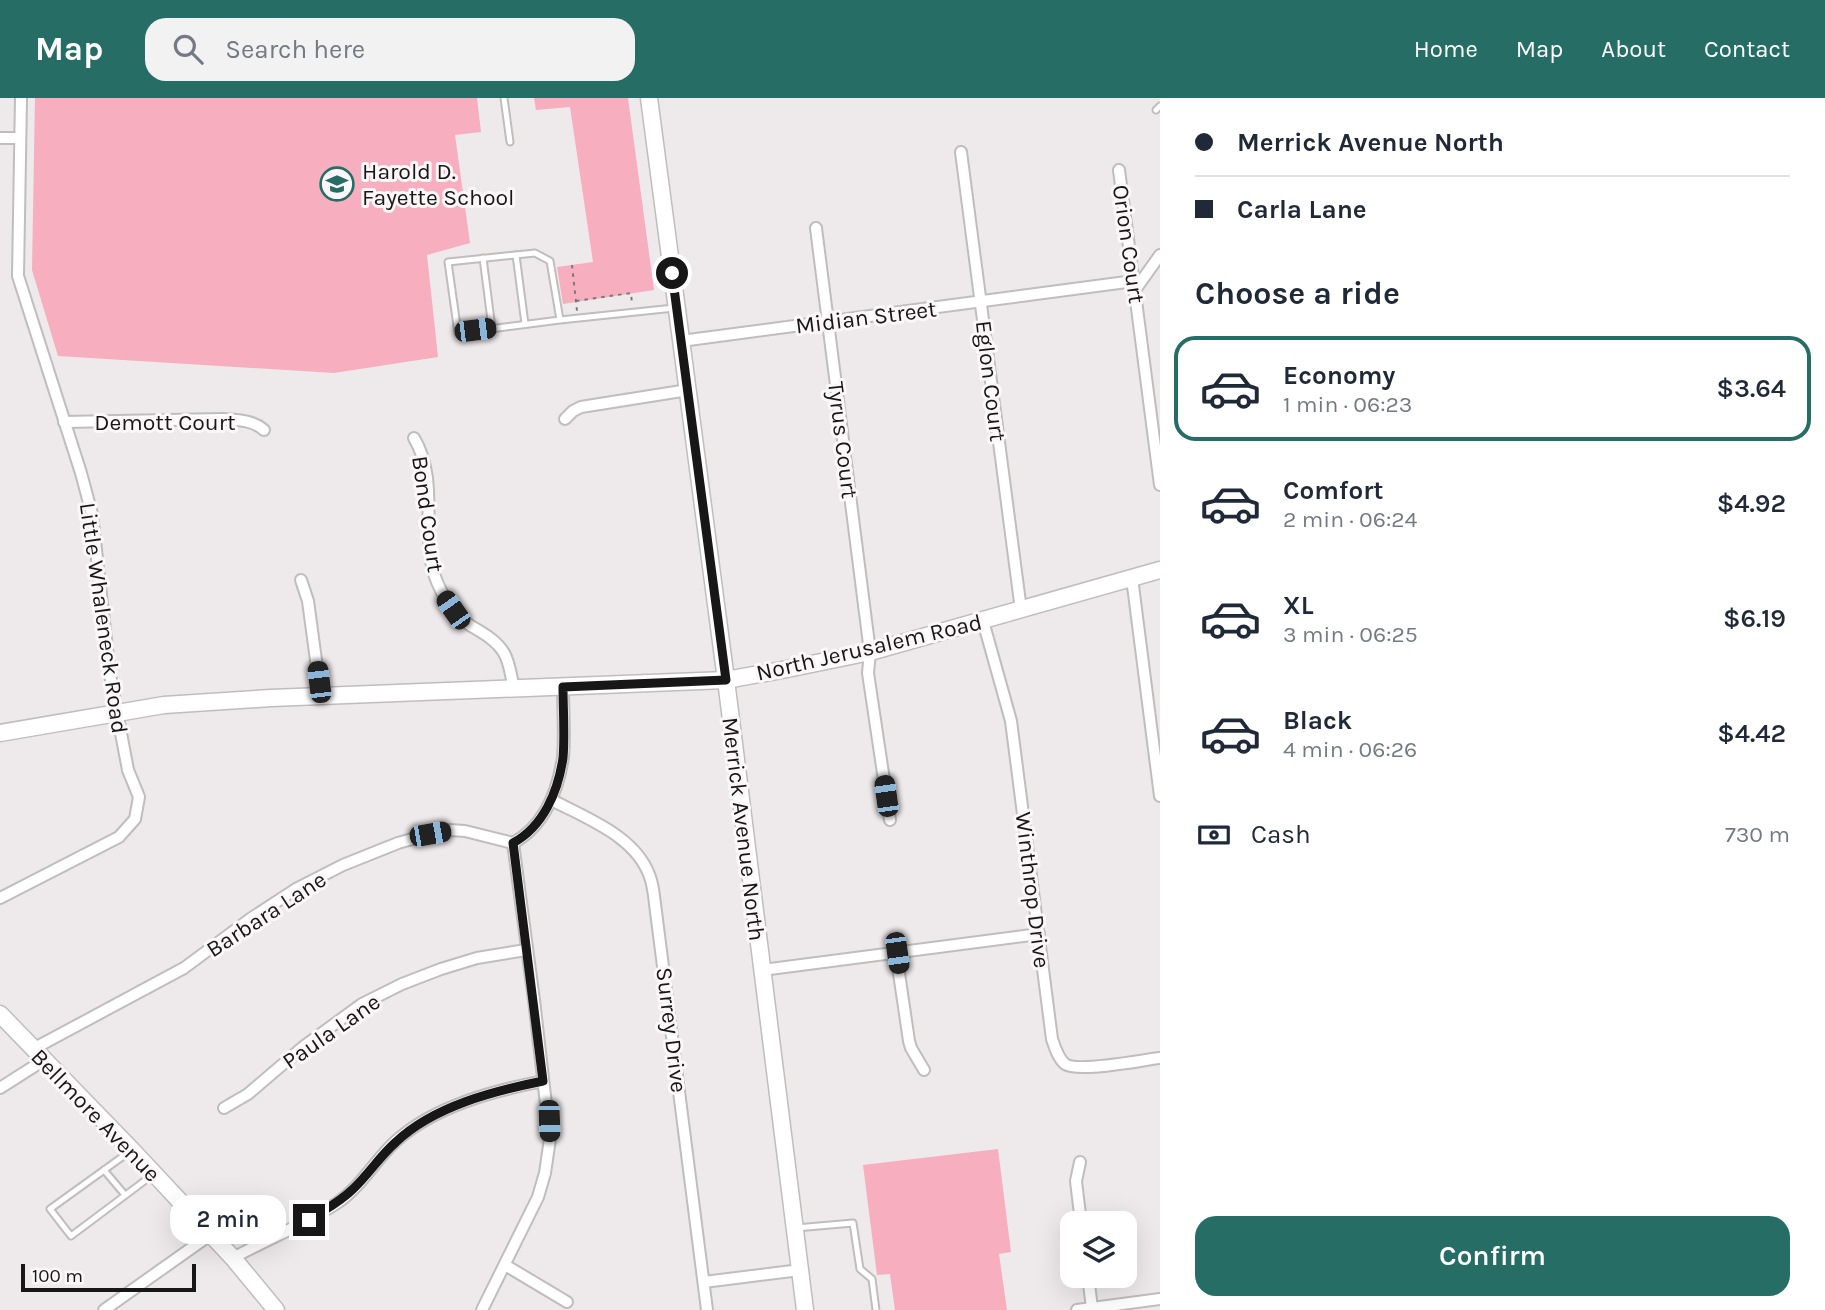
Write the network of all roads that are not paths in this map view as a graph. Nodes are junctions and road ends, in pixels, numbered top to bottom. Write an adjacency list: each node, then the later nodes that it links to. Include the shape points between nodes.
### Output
1 (21, 98): 5 (street, Little Whaleneck Road)
2 (504, 98): 6 (lane)
3 (649, 98): 15 (main road, Merrick Avenue North)
4 (0, 138): 5 (street)
5 (19, 138): 23 (street, Little Whaleneck Road, via 18,276)
6 (510, 142)
7 (961, 152): 14 (street, Eglon Court)
8 (1119, 170): 13 (street, Orion Court)
9 (816, 228): 17 (street, Tyrus Court)
10 (516, 255): 12 (lane); 16 (lane, via 535,253 550,261); 18 (lane)
11 (1160, 255): 13 (street)
12 (483, 258): 19 (lane); 19 (lane, via 449,262 452,286 458,332)
13 (1134, 286): 14 (street, Midian Street); 26 (street, Orion Court)
14 (981, 303): 17 (street, Midian Street); 30 (street, Eglon Court)
15 (677, 307): 16 (lane); 20 (main road, Merrick Avenue North)
16 (560, 320): 18 (lane)
17 (828, 322): 20 (street, Midian Street); 32 (street, Tyrus Court)
18 (525, 324): 19 (lane)
19 (492, 328)
20 (681, 341): 21 (main road, Merrick Avenue North)
21 (688, 390): 22 (street, via 581,407); 33 (main road, Merrick Avenue North)
22 (565, 419)
23 (64, 422): 24 (street, Demott Court, via 223,419 249,422); 37 (street, Little Whaleneck Road, via 92,514)
24 (264, 430)
25 (414, 438): 35 (street, Bond Court, via 428,483 434,574 453,610 503,652)
26 (1160, 485)
27 (1160, 570): 28 (main road, North Jerusalem Road)
28 (1132, 578): 30 (main road, North Jerusalem Road); 39 (street)
29 (301, 580): 36 (street)
30 (1021, 610): 31 (main road, North Jerusalem Road)
31 (984, 621): 32 (main road, North Jerusalem Road); 44 (street, Winthrop Drive, via 1011,721)
32 (870, 652): 33 (main road, North Jerusalem Road); 41 (street, Tyrus Court, via 868,673)
33 (726, 680): 34 (main road, North Jerusalem Road); 47 (main road, Merrick Avenue North)
34 (563, 687): 35 (main road, North Jerusalem Road); 40 (street, via 563,757)
35 (514, 689): 36 (main road, North Jerusalem Road)
36 (321, 697): 37 (main road, North Jerusalem Road, via 164,705)
37 (116, 714): 38 (main road, North Jerusalem Road); 43 (street, Little Whaleneck Road, via 128,771 139,797 135,819 119,837)
38 (0, 733)
39 (1160, 796)
40 (552, 800): 42 (street, via 534,828); 66 (street, Surrey Drive, via 627,843 650,877)
41 (890, 820)
42 (513, 843): 45 (street); 49 (street, Barbara Lane, via 450,830 398,843 343,865 296,889 184,968)
43 (0, 898)
44 (1039, 934): 46 (street); 50 (street, Winthrop Drive, via 1052,1039 1064,1063 1085,1068)
45 (526, 950): 52 (street); 54 (street, Paula Lane, via 441,969 362,1004)
46 (897, 953): 47 (street); 51 (street, via 909,1041)
47 (762, 970): 61 (main road, Merrick Avenue North)
48 (0, 1014): 49 (main road, Bellmore Avenue)
49 (39, 1055): 53 (street, Barbara Lane); 55 (main road, Bellmore Avenue)
50 (1160, 1058)
51 (924, 1070)
52 (543, 1081): 63 (street, via 474,1098 422,1123 396,1141 338,1202); 64 (street, via 550,1139 545,1173)
53 (0, 1088)
54 (225, 1108)
55 (132, 1150): 57 (lane); 58 (main road, Bellmore Avenue)
56 (1080, 1163): 60 (street, via 1076,1181)
57 (104, 1170): 59 (lane); 59 (lane, via 50,1209 71,1236)
58 (153, 1175): 59 (lane); 62 (main road, Bellmore Avenue)
59 (125, 1195)
60 (1080, 1211)
61 (795, 1228): 65 (main road, Merrick Avenue North); 76 (lane, via 853,1223 860,1269 872,1279)
62 (210, 1235): 63 (main road, Bellmore Avenue); 71 (street)
63 (233, 1258): 72 (main road, Bellmore Avenue)
64 (505, 1265): 69 (street); 73 (street)
65 (800, 1269): 66 (street); 75 (main road, Merrick Avenue North)
66 (704, 1282): 74 (street, Surrey Drive)
67 (1087, 1288): 70 (street)
68 (1160, 1300): 70 (street)
69 (567, 1302)
70 (1085, 1309)
71 (104, 1310)
72 (276, 1310)
73 (482, 1310)
74 (708, 1310)
75 (805, 1310)
76 (876, 1310)

